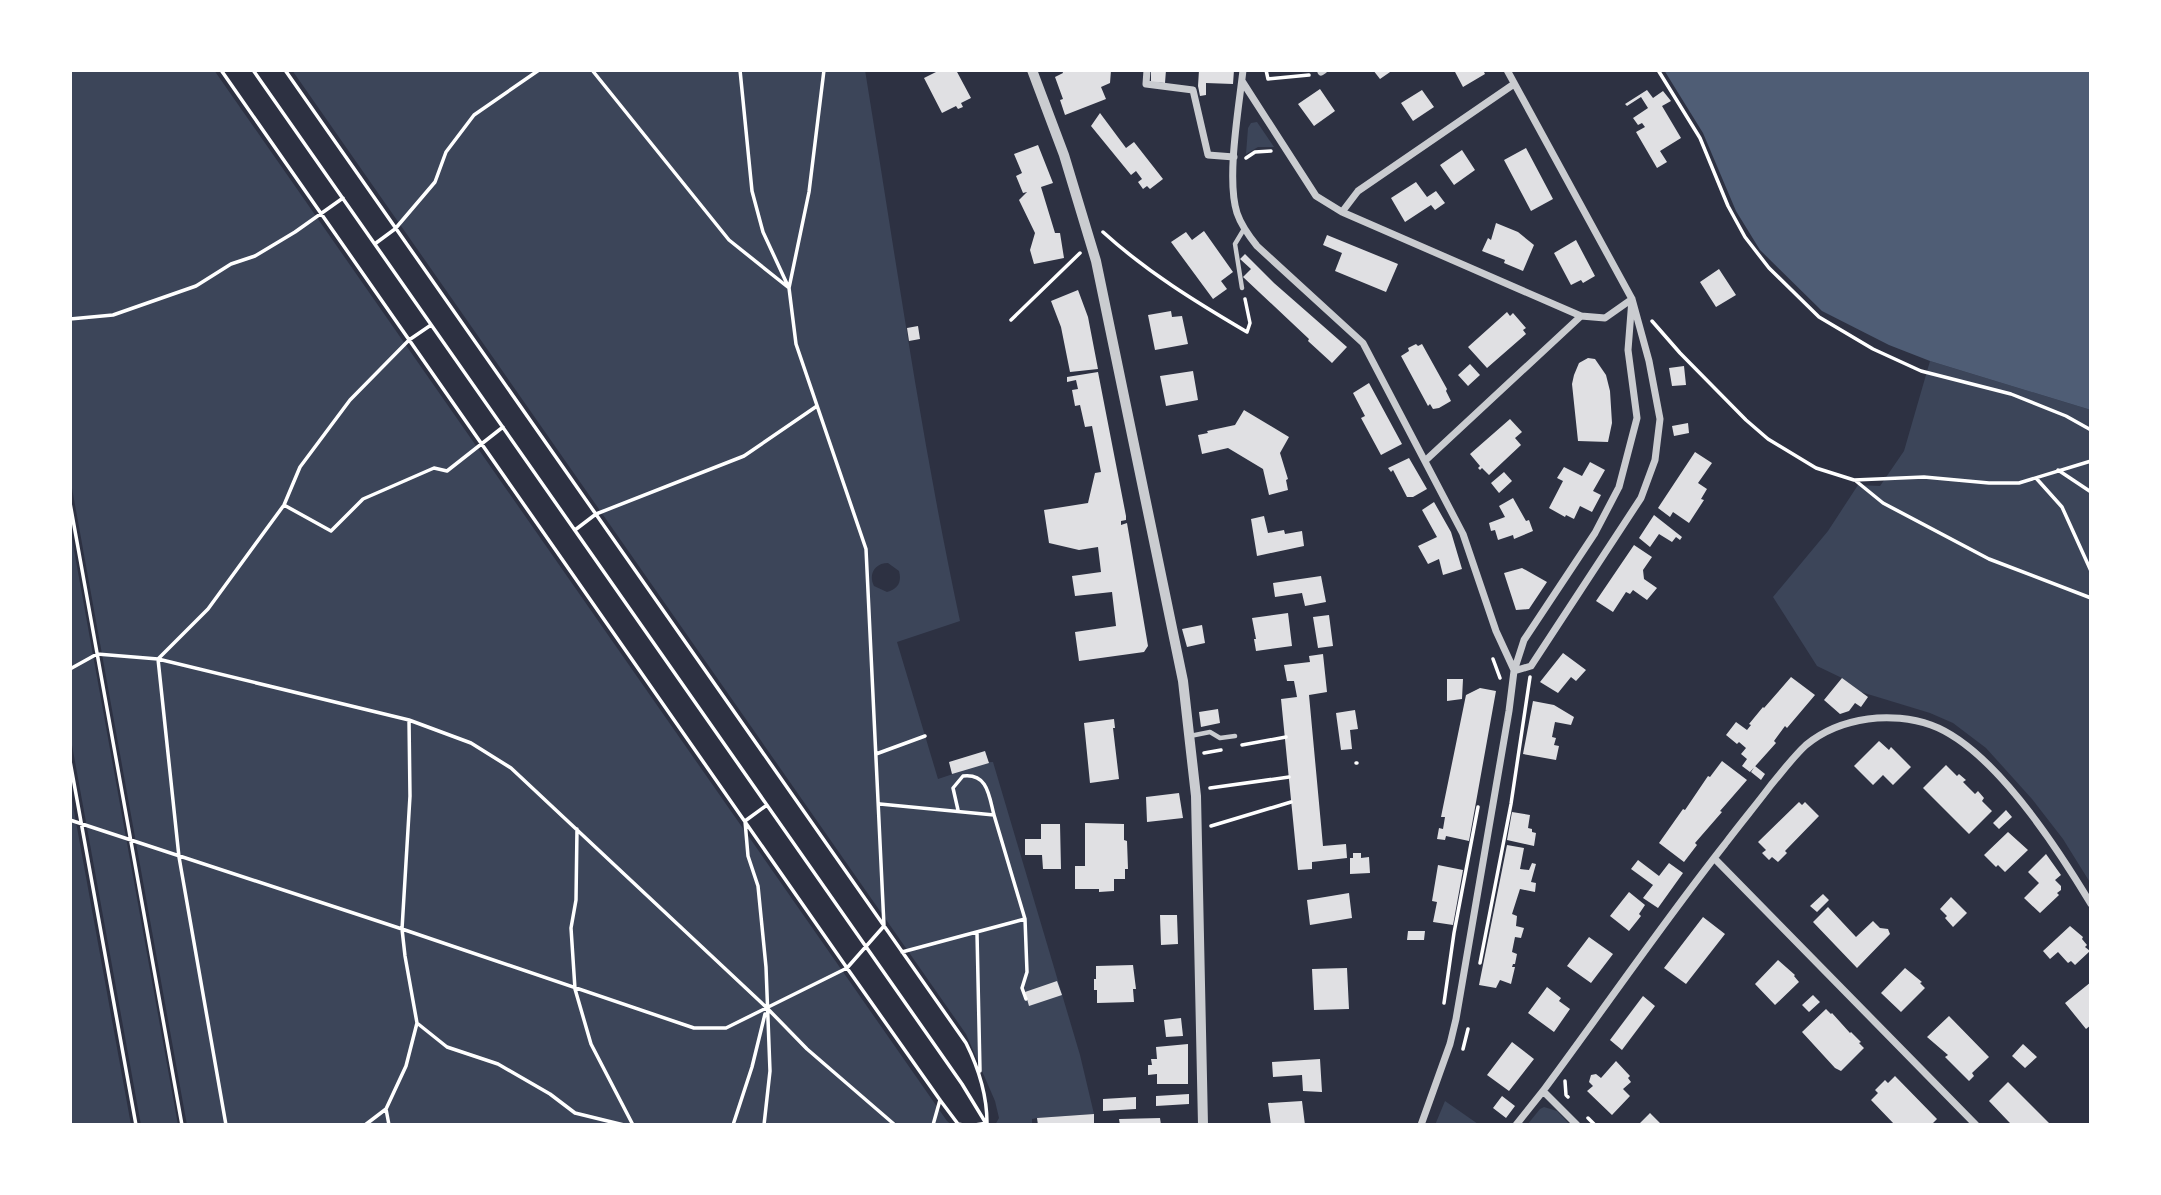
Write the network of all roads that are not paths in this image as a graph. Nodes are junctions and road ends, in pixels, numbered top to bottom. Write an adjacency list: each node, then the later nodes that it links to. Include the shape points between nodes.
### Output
1 (1032, 70): 15 (street, via 1090,236 1182,681)
2 (1147, 70): 7 (street, via 1146,84 1193,90 1208,155)
3 (1243, 70): 5 (street)
4 (1507, 70): 6 (street)
5 (1242, 81): 7 (street); 8 (street, via 1316,196)
6 (1514, 84): 8 (street, via 1358,191); 11 (street)
7 (1234, 157): 9 (street, via 1236,212)
8 (1342, 212): 12 (street)
9 (1244, 229): 10 (lane, via 1235,244); 13 (street, via 1363,343)
10 (1242, 288)
11 (1632, 299): 12 (street, via 1605,318); 14 (street, via 1628,350 1637,418 1619,487 1595,533 1524,640); 14 (street, via 1660,419 1655,460 1641,498 1531,666)
12 (1581, 316): 13 (street)
13 (1426, 460): 14 (street, via 1463,534)
14 (1514, 671): 21 (street, via 1456,1019)
15 (1189, 736): 16 (lane); 20 (street, via 1196,796)
16 (1235, 736)
17 (1714, 858): 18 (street, via 1805,746 1857,720 1895,718 1932,725 1949,734 1998,775 2054,846); 19 (street); 24 (street)
18 (2091, 904)
19 (1543, 1091): 22 (street); 23 (street)
20 (1203, 1125)
21 (1420, 1125)
22 (1516, 1125)
23 (1577, 1125)
24 (1976, 1125)

